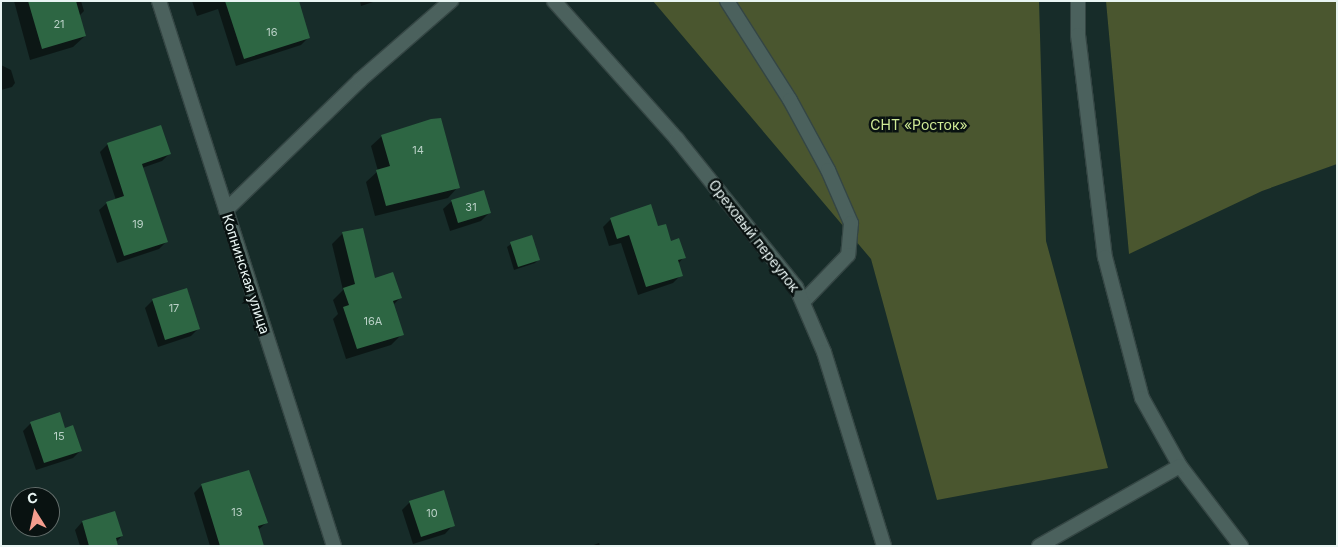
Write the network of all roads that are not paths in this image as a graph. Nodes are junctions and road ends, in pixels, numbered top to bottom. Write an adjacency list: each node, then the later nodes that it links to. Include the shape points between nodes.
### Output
1 (159, 1): 6 (street, Копнинская улица)
2 (451, 1): 6 (street, via 360,80)
3 (554, 1): 7 (street, Ореховый переулок, via 683,147 764,245)
4 (727, 1): 7 (street, via 790,100 828,170 851,223 848,255)
5 (1078, 1): 8 (street, via 1078,35 1105,256 1142,398)
6 (226, 210): 9 (street, Копнинская улица)
7 (803, 302): 10 (street, Ореховый переулок, via 824,352)
8 (1180, 466): 11 (street); 12 (street)
9 (334, 546)
10 (884, 546)
11 (1039, 546)
12 (1241, 546)

